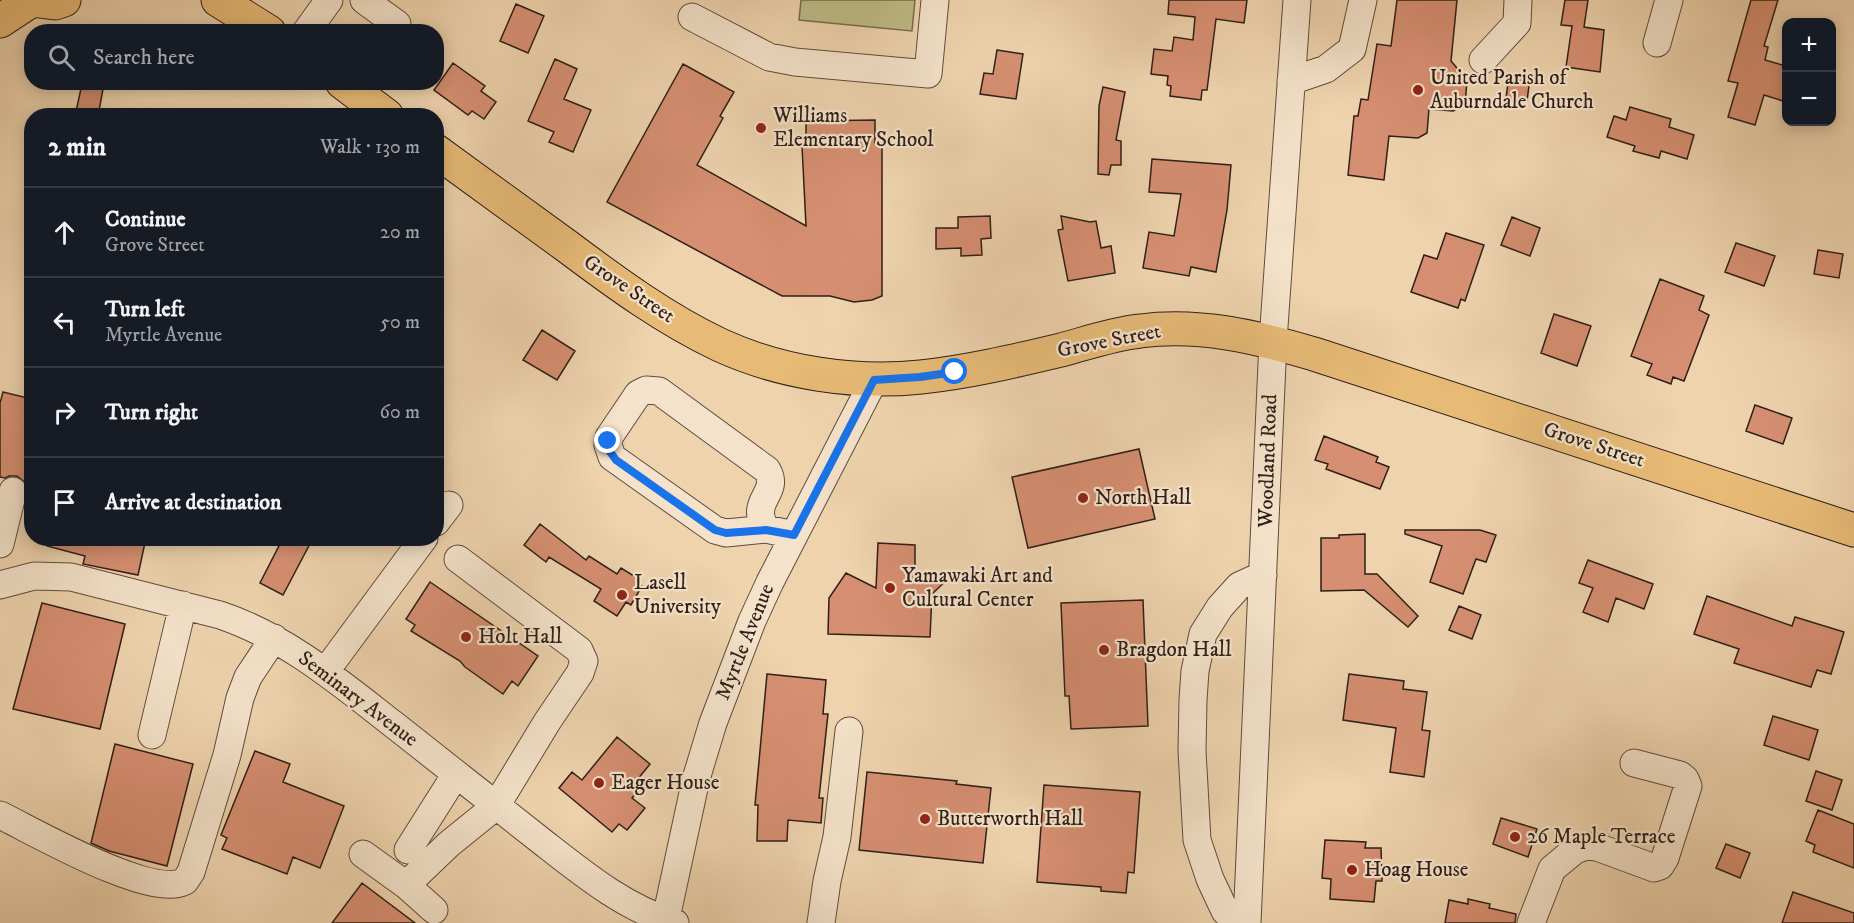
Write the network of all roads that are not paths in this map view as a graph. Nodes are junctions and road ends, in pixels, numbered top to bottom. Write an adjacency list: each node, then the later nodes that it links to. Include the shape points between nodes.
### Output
1 (32, 0): 2 (main road); 12 (main road)
2 (64, 0)
3 (218, 0): 13 (main road)
4 (329, 0): 14 (street)
5 (364, 0): 15 (street)
6 (935, 0): 11 (street, via 928,74 769,57)
7 (1297, 0): 18 (street, Woodland Road)
8 (1363, 0): 18 (street, via 1352,49 1326,69)
9 (1518, 0): 17 (street, via 1517,23)
10 (1669, 0): 16 (street)
11 (692, 17)
12 (0, 21)
13 (256, 24)
14 (312, 24)
15 (397, 24)
16 (1657, 43)
17 (1483, 60)
18 (1291, 81): 22 (street, Woodland Road)
19 (353, 90): 20 (main road)
20 (376, 108)
21 (444, 157): 23 (main road, Grove Street, via 636,297 721,345 796,369)
22 (1273, 341): 23 (main road, Grove Street, via 1193,329 1147,330 955,372); 26 (main road, Grove Street); 31 (street, Woodland Road)
23 (874, 380): 27 (street, Myrtle Avenue)
24 (13, 491): 28 (street)
25 (766, 530): 25 (street, via 715,530 612,457 609,436 638,394 659,391 767,470 771,486 760,511); 27 (street)
26 (1854, 530)
27 (794, 535): 47 (street, Myrtle Avenue, via 752,621 713,723 696,779)
28 (0, 544)
29 (418, 546): 35 (street)
30 (458, 560): 40 (street, via 579,650 583,657 580,674)
31 (1263, 575): 49 (street, via 1239,586 1203,634 1193,700 1197,840 1225,911); 50 (street, Woodland Road)
32 (0, 585): 33 (street, Seminary Avenue, via 33,576 71,577)
33 (183, 605): 34 (street, Seminary Avenue, via 244,623); 37 (street)
34 (274, 638): 35 (street, Seminary Avenue); 41 (street, via 248,677 240,698 227,755 185,881 170,885 108,868)
35 (325, 672): 39 (street, Seminary Avenue)
36 (849, 731): 48 (street, via 837,837)
37 (152, 735)
38 (1634, 763): 46 (street, via 1680,775 1688,786 1660,866 1654,868 1597,848 1575,850 1552,869)
39 (456, 774): 40 (street, Seminary Avenue); 42 (street)
40 (496, 806): 44 (street); 47 (street, Seminary Avenue, via 618,898)
41 (0, 815)
42 (408, 850)
43 (363, 854): 44 (street)
44 (406, 885): 45 (street)
45 (434, 910)
46 (1532, 921)
47 (668, 922)
48 (821, 923)
49 (1238, 923)
50 (1247, 923)

